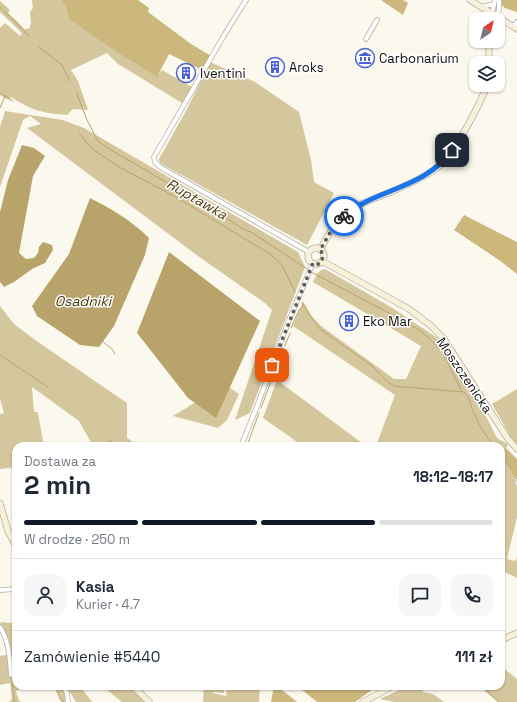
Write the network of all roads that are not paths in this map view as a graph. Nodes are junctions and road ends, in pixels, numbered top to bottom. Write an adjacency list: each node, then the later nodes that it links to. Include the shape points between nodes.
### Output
1 (246, 0): 15 (street, via 154,157 155,162)
2 (470, 0): 5 (street)
3 (499, 0): 8 (street)
4 (494, 2): 5 (street); 7 (street)
5 (481, 7): 6 (street)
6 (488, 12)
7 (493, 12)
8 (496, 12)
9 (377, 20): 12 (street)
10 (505, 21): 11 (street)
11 (516, 26)
12 (366, 39)
13 (484, 92): 14 (street, via 444,161 424,176 347,213 331,231)
14 (320, 250): 15 (street, via 313,249); 16 (street, via 323,254)
15 (309, 252): 17 (street, via 308,258)
16 (322, 261): 17 (street); 19 (street, Moszczenicka, via 409,309 430,325 444,339)
17 (312, 266): 18 (street)
18 (243, 442)
19 (517, 449)
20 (0, 503): 21 (street)
21 (12, 538)
22 (12, 589): 23 (street)
23 (0, 590)
24 (0, 627): 27 (street, via 8,649)
25 (517, 633): 26 (street)
26 (505, 638)
27 (11, 676)
28 (65, 690): 31 (street)
29 (137, 690): 32 (street)
30 (386, 690): 33 (street)
31 (68, 702)
32 (149, 702)
33 (363, 702)

